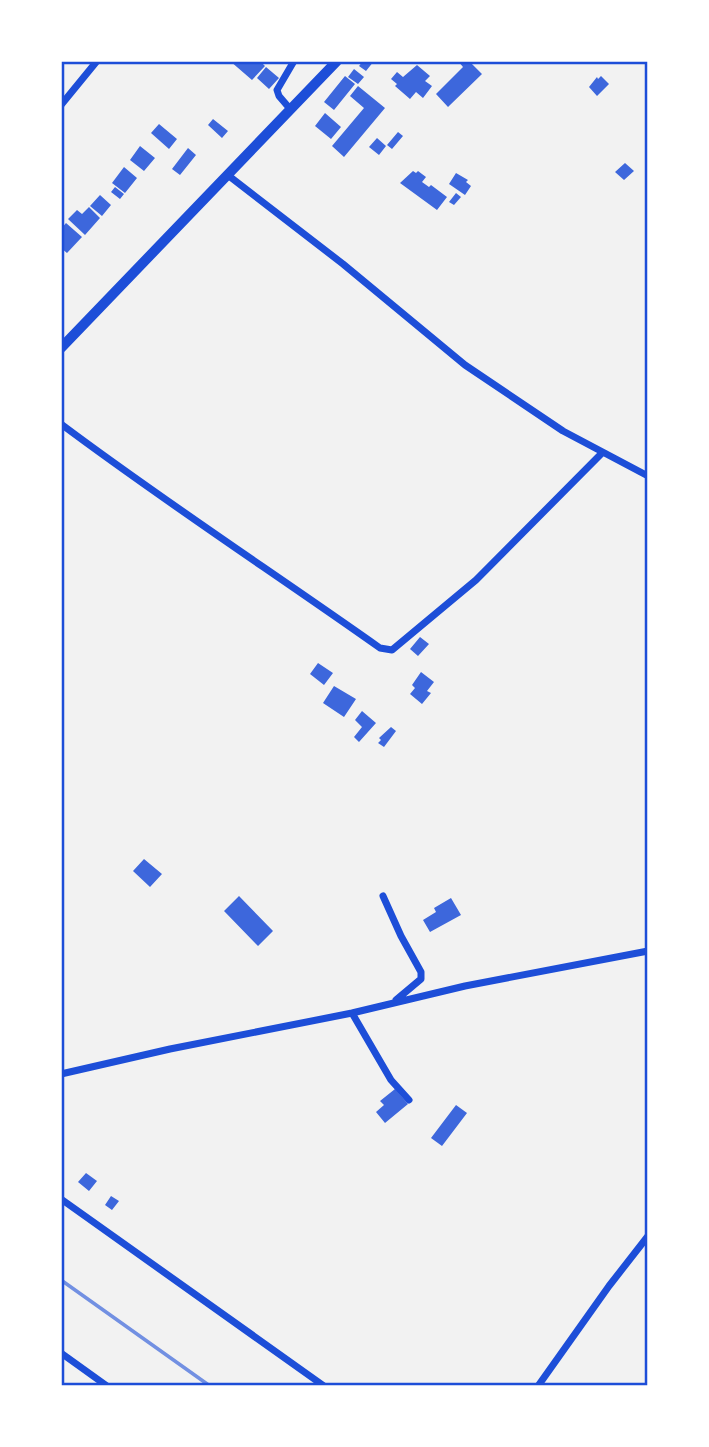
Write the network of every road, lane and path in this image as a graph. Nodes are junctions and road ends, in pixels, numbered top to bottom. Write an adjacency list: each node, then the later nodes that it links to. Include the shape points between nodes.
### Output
1 (97, 61): 4 (street)
2 (294, 61): 5 (street, via 277,90)
3 (337, 61): 5 (main road)
4 (61, 105)
5 (291, 110): 6 (main road)
6 (229, 176): 7 (main road); 9 (street, via 465,365)
7 (61, 348)
8 (61, 424): 9 (street, via 380,648 392,650 476,580)
9 (602, 453): 10 (street)
10 (648, 476)
11 (383, 896): 13 (street, via 421,972 421,979)
12 (648, 951): 13 (street)
13 (386, 1005): 14 (street)
14 (352, 1013): 15 (street); 16 (street, via 385,1071)
15 (61, 1074)
16 (409, 1100)
17 (61, 1199): 21 (street)
18 (648, 1236): 22 (street)
19 (61, 1353): 20 (street)
20 (107, 1386)
21 (324, 1386)
22 (538, 1386)

